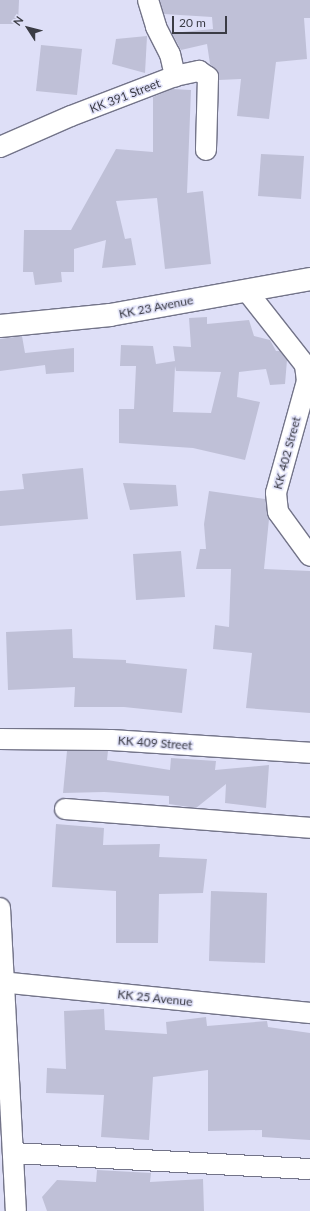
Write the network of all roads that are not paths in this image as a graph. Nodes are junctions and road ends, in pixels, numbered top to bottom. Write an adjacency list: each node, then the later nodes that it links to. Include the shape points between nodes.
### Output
1 (148, 0): 2 (street, KK 391 Street, via 156,27 170,54)
2 (175, 76): 3 (street, KK 391 Street, via 71,116); 4 (street, via 199,71 208,77)
3 (0, 147)
4 (206, 150)
5 (310, 279): 6 (main road, KK 23 Avenue)
6 (246, 290): 7 (main road, KK 23 Avenue, via 110,315); 8 (street, KK 402 Street, via 305,365 307,381 276,493 278,512)
7 (0, 326)
8 (310, 556)
9 (0, 739): 10 (street, KK 409 Street, via 111,740)
10 (310, 753)
11 (65, 809): 12 (street)
12 (310, 828)
13 (0, 908): 14 (street)
14 (2, 983): 15 (street, KK 25 Avenue); 16 (street)
15 (310, 1013)
16 (13, 1153): 17 (street); 18 (street)
17 (310, 1169)
18 (16, 1211)

